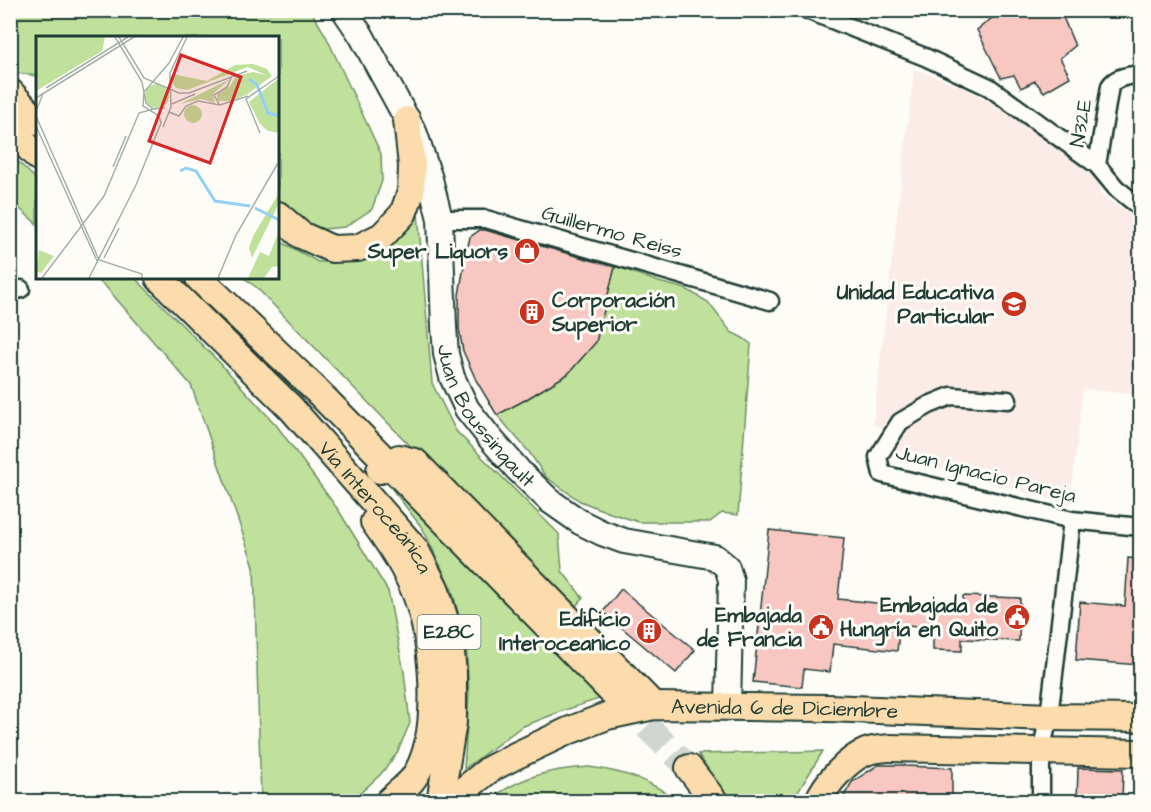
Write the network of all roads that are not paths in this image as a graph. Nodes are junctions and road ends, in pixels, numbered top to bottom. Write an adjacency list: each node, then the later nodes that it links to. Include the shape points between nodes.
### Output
1 (344, 10): 5 (main road, Juan Boussingault)
2 (807, 10): 7 (street, via 989,87)
3 (1140, 74): 7 (street, N32E, via 1119,78 1110,86)
4 (21, 109): 6 (main road)
5 (407, 120): 9 (main road, via 411,192 403,214 382,236 358,248 332,249 301,235); 10 (main road, Juan Boussingault, via 421,150)
6 (36, 152)
7 (1097, 165): 8 (street, via 1116,188)
8 (1140, 207)
9 (279, 216)
10 (440, 219): 13 (street, Guillermo Reiss, via 486,219); 26 (main road, Juan Boussingault, via 446,354 467,409 518,470 550,501 580,522 624,541 715,557 727,567)
11 (160, 279): 15 (main road, Vía Interoceánica / E28C)
12 (200, 279): 14 (main road, Vía Interoceánica)
13 (770, 301)
14 (237, 315): 15 (main road); 18 (main road, Vía Interoceánica)
15 (217, 334): 17 (main road, Vía Interoceánica / E28C)
16 (1008, 400): 22 (street, Juan Ignacio Pareja, via 951,396 900,422 878,458 882,474)
17 (291, 408): 19 (main road, Vía Interoceánica / E28C); 32 (main road, via 377,526 402,565 420,606 431,657 432,709 427,749 411,780)
18 (341, 416): 19 (main road); 20 (main road, Vía Interoceánica)
19 (316, 436): 21 (main road, Vía Interoceánica / E28C)
20 (387, 464): 21 (main road); 24 (main road, Vía Interoceánica); 25 (main road, via 399,458 415,462)
21 (362, 488): 33 (main road, Vía Interoceánica / E28C, via 415,549 435,588 449,633 453,722)
22 (1071, 520): 23 (street, Juan Ignacio Pareja); 27 (street)
23 (1140, 527)
24 (617, 697)
25 (654, 706): 26 (main road, Avenida 6 de Diciembre); 34 (main road, Avenida 6 de Diciembre, via 607,716 515,756 490,769)
26 (728, 707): 27 (main road, Avenida 6 de Diciembre)
27 (1049, 717): 28 (main road, Avenida 6 de Diciembre); 29 (street)
28 (1140, 718)
29 (1041, 752): 30 (main road, Avenida 6 de Diciembre); 36 (main road, Avenida 6 de Diciembre, via 890,747 866,752 832,777); 37 (street)
30 (1140, 753)
31 (689, 768): 35 (main road)
32 (388, 801)
33 (440, 801)
34 (453, 801)
35 (715, 801)
36 (818, 801)
37 (1041, 801)

